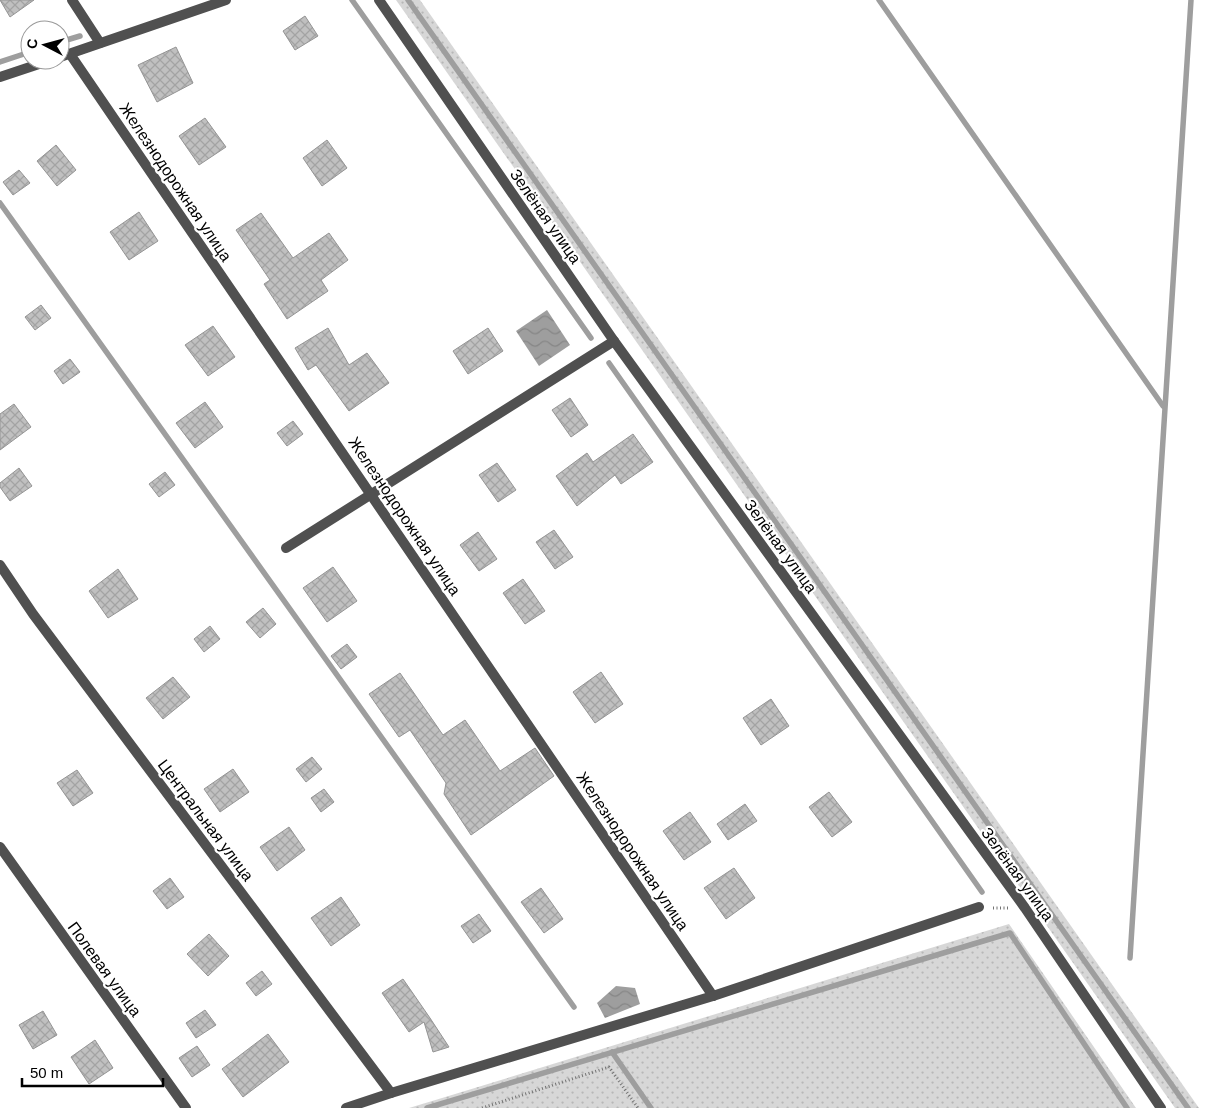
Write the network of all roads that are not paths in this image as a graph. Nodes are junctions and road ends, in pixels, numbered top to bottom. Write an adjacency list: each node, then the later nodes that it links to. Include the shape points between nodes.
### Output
1 (72, 0): 4 (street)
2 (226, 0): 4 (street)
3 (379, 0): 8 (street, Зелёная улица)
4 (100, 43): 5 (street)
5 (70, 54): 9 (street, Железнодорожная улица)
6 (21, 70): 7 (street)
7 (0, 77)
8 (614, 341): 9 (street); 18 (street, Зелёная улица, via 1025,908)
9 (372, 494): 10 (street); 14 (street, Железнодорожная улица)
10 (286, 548)
11 (0, 564): 15 (street, Центральная улица, via 33,614)
12 (0, 847): 16 (street, Полевая улица)
13 (979, 908): 14 (street)
14 (713, 996): 15 (street)
15 (391, 1092): 17 (street)
16 (186, 1108)
17 (346, 1108)
18 (1161, 1108)

